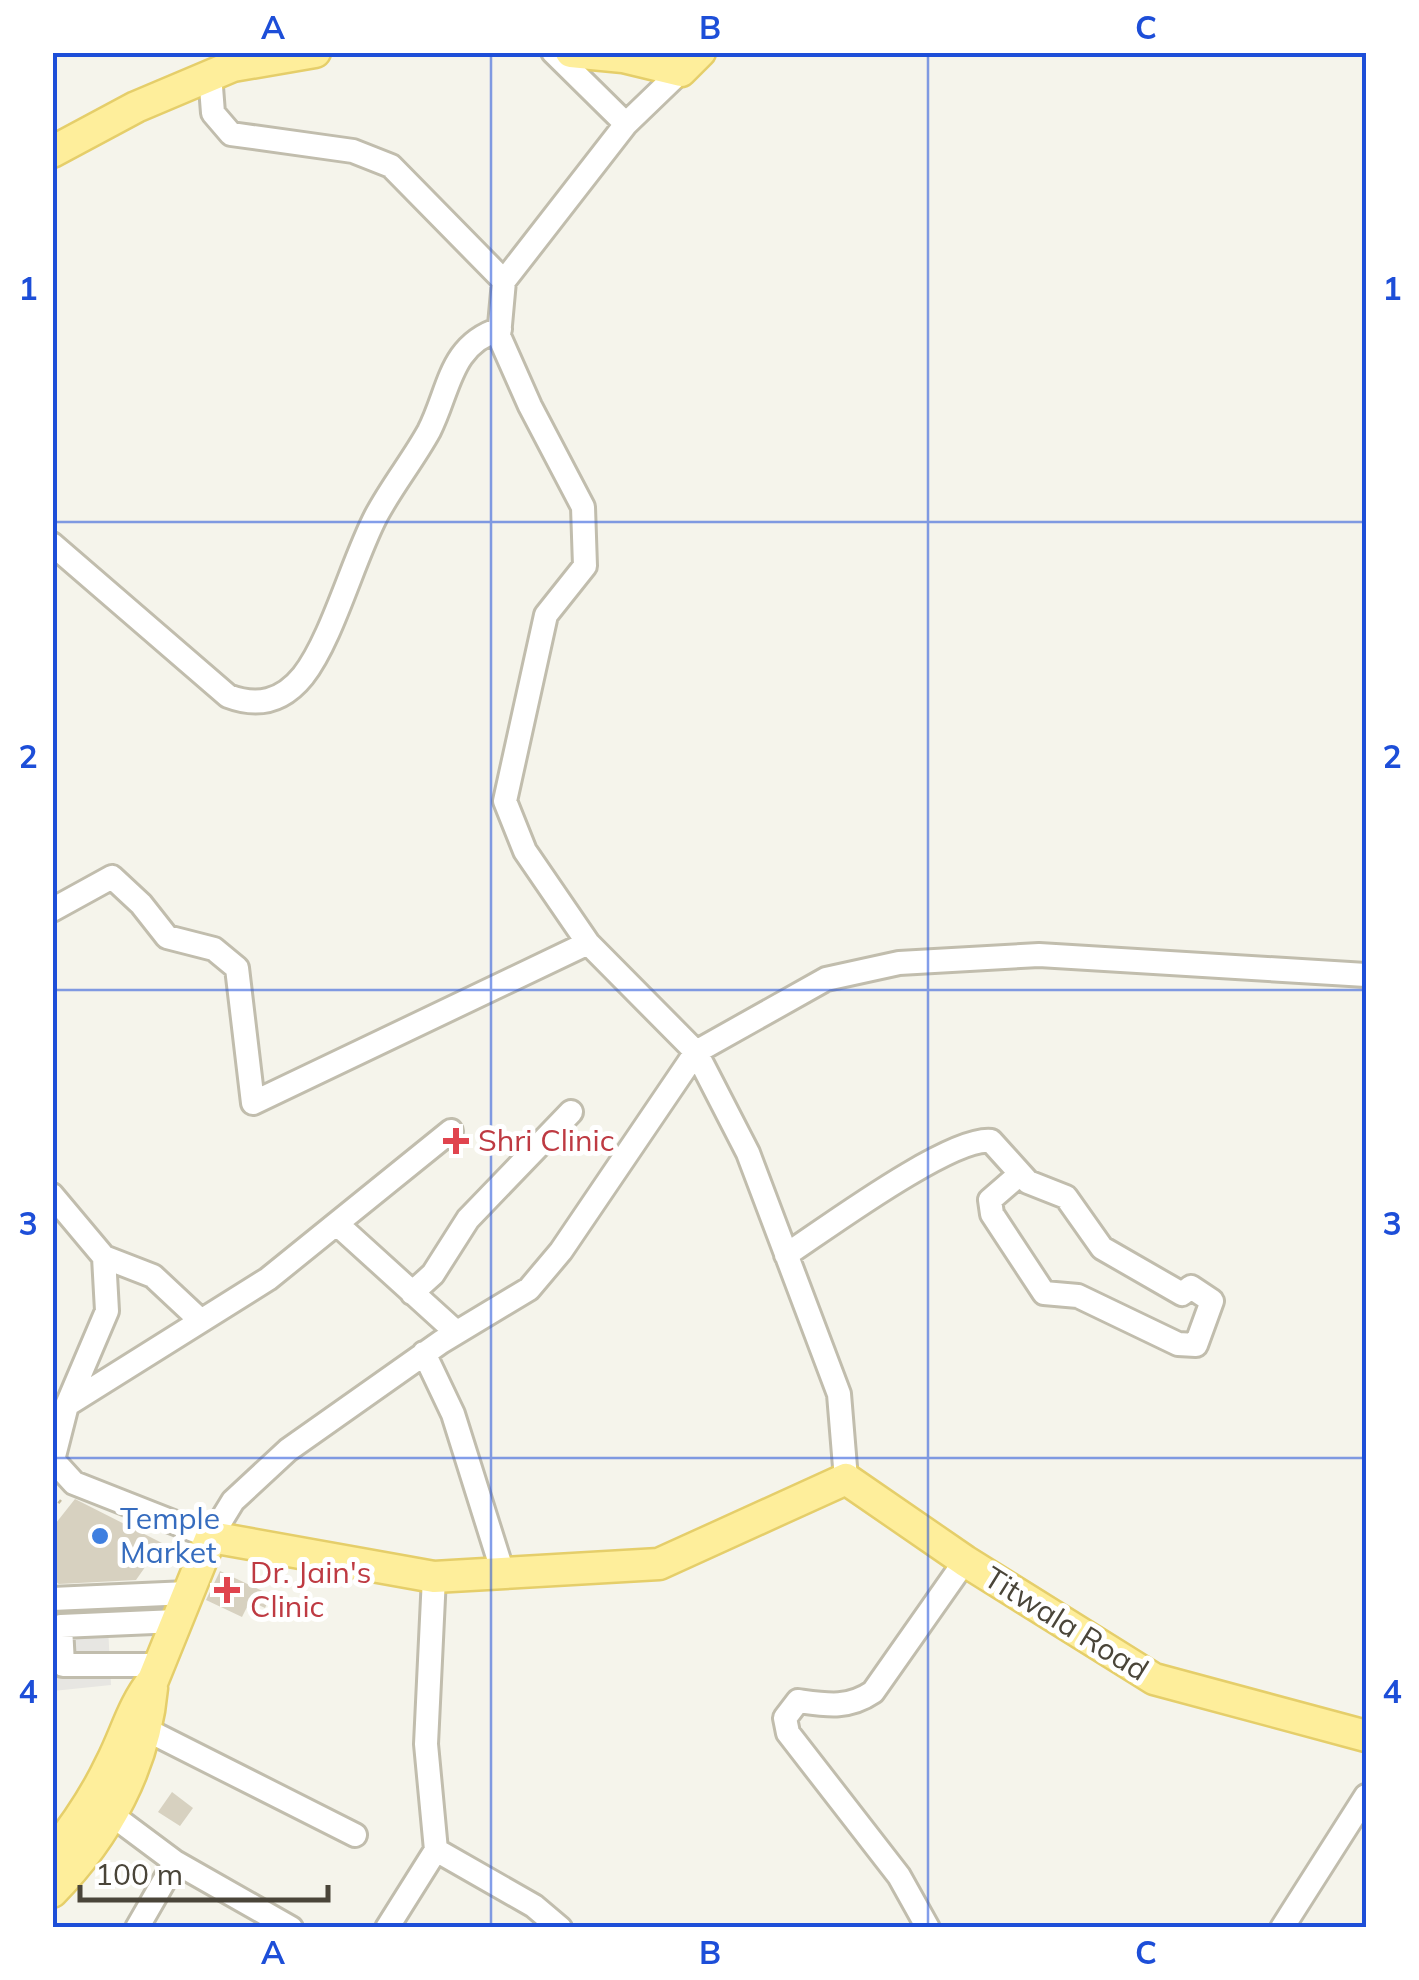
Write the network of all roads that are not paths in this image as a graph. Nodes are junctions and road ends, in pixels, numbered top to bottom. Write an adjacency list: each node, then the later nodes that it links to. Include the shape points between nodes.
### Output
1 (315, 52): 7 (main road, via 232,66)
2 (553, 52): 6 (street)
3 (571, 52): 4 (main road)
4 (691, 62): 6 (street)
5 (211, 87): 8 (street, via 212,114 231,134 353,151 391,166)
6 (626, 124): 8 (street)
7 (52, 152)
8 (504, 280): 9 (street)
9 (500, 329): 10 (street, via 470,344 458,360 432,426 375,518 303,676 268,702 228,696); 12 (street, via 530,406 584,507 584,566 546,615 505,801 525,851)
10 (52, 544)
11 (52, 910): 12 (street, via 112,878 167,937 214,949 237,968 252,1103)
12 (588, 943): 14 (street)
13 (1366, 975): 14 (street, via 1039,955 899,962 826,979)
14 (696, 1052): 20 (street, via 748,1153); 24 (street, via 529,1290)
15 (571, 1112): 22 (street, via 468,1219 433,1274)
16 (452, 1131): 19 (street)
17 (1020, 1174): 17 (street, via 1066,1198 1102,1248 1182,1294 1192,1287 1202,1291 1212,1302 1196,1346 1178,1344 1078,1296 1044,1293 992,1214 990,1200); 20 (street, via 990,1141 974,1142)
18 (52, 1195): 21 (street)
19 (337, 1224): 22 (street); 23 (street, via 268,1280)
20 (786, 1255): 28 (street, via 839,1394)
21 (104, 1257): 23 (street, via 153,1276); 26 (street, via 107,1311)
22 (412, 1293): 24 (street)
23 (200, 1320): 26 (street)
24 (456, 1332): 25 (street)
25 (424, 1354): 29 (street, via 288,1450 233,1501); 31 (street, via 456,1421)
26 (67, 1406): 27 (street)
27 (55, 1439): 29 (street, via 53,1460 74,1483)
28 (846, 1480): 30 (main road, Titwala Road); 31 (main road, via 659,1564)
29 (211, 1537): 32 (main road); 34 (main road)
30 (965, 1561): 37 (main road, Titwala Road, via 1154,1679); 50 (street, via 873,1692 838,1706 798,1701 785,1718 788,1733 900,1876)
31 (502, 1573): 32 (main road)
32 (434, 1577): 41 (street, via 426,1744)
33 (52, 1599): 34 (street)
34 (182, 1607): 35 (main road); 35 (street, via 61,1626 63,1665)
35 (156, 1672): 36 (main road); 42 (main road, via 84,1814)
36 (147, 1730): 39 (main road); 40 (street)
37 (1366, 1736)
38 (1366, 1796): 51 (street)
39 (112, 1816): 43 (street); 44 (main road)
40 (354, 1835)
41 (436, 1850): 48 (street); 49 (street)
42 (52, 1855)
43 (174, 1862): 45 (street); 46 (street)
44 (52, 1892)
45 (254, 1918): 47 (street)
46 (136, 1928)
47 (291, 1928)
48 (387, 1928)
49 (560, 1928)
50 (928, 1928)
51 (1282, 1928)

